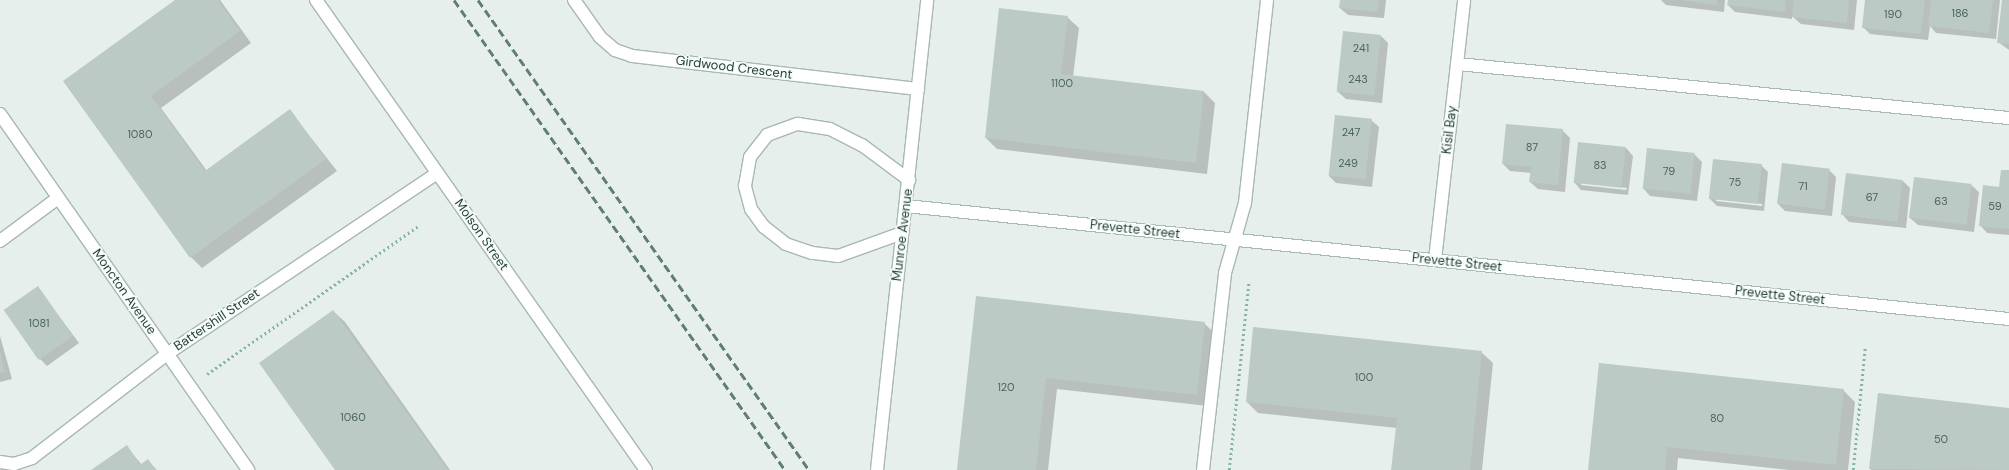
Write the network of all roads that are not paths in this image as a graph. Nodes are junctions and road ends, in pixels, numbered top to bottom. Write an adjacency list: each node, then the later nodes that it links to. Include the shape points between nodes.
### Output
1 (316, 0): 10 (street, Molson Street)
2 (574, 0): 7 (street, Girdwood Crescent, via 600,37 615,50 632,56)
3 (927, 0): 7 (street, Munroe Avenue)
4 (1268, 0): 15 (street, via 1245,203)
5 (1464, 0): 6 (street, Kisil Bay)
6 (1458, 64): 9 (street); 17 (street, Kisil Bay)
7 (918, 89): 11 (street, Munroe Avenue)
8 (0, 114): 12 (street, Moncton Avenue)
9 (2009, 118)
10 (437, 173): 19 (street, Battershill Street); 23 (street, Molson Street)
11 (909, 180): 13 (street, Munroe Avenue); 14 (street, via 862,145 830,129 798,124 767,135 750,157 745,186 751,210 764,227 786,244 812,253 838,256)
12 (58, 198): 16 (street); 19 (street, Moncton Avenue)
13 (906, 206): 14 (street, Munroe Avenue); 15 (street, Prevette Street)
14 (902, 233): 24 (street, Munroe Avenue)
15 (1234, 240): 17 (street, Prevette Street); 25 (street, via 1225,273)
16 (0, 241)
17 (1435, 260): 18 (street, Prevette Street)
18 (2009, 319)
19 (167, 354): 21 (street, Battershill Street, via 32,458); 22 (street, Moncton Avenue)
20 (0, 462): 21 (street, Battershill Street)
21 (15, 467)
22 (248, 470)
23 (646, 470)
24 (877, 470)
25 (1202, 470)

